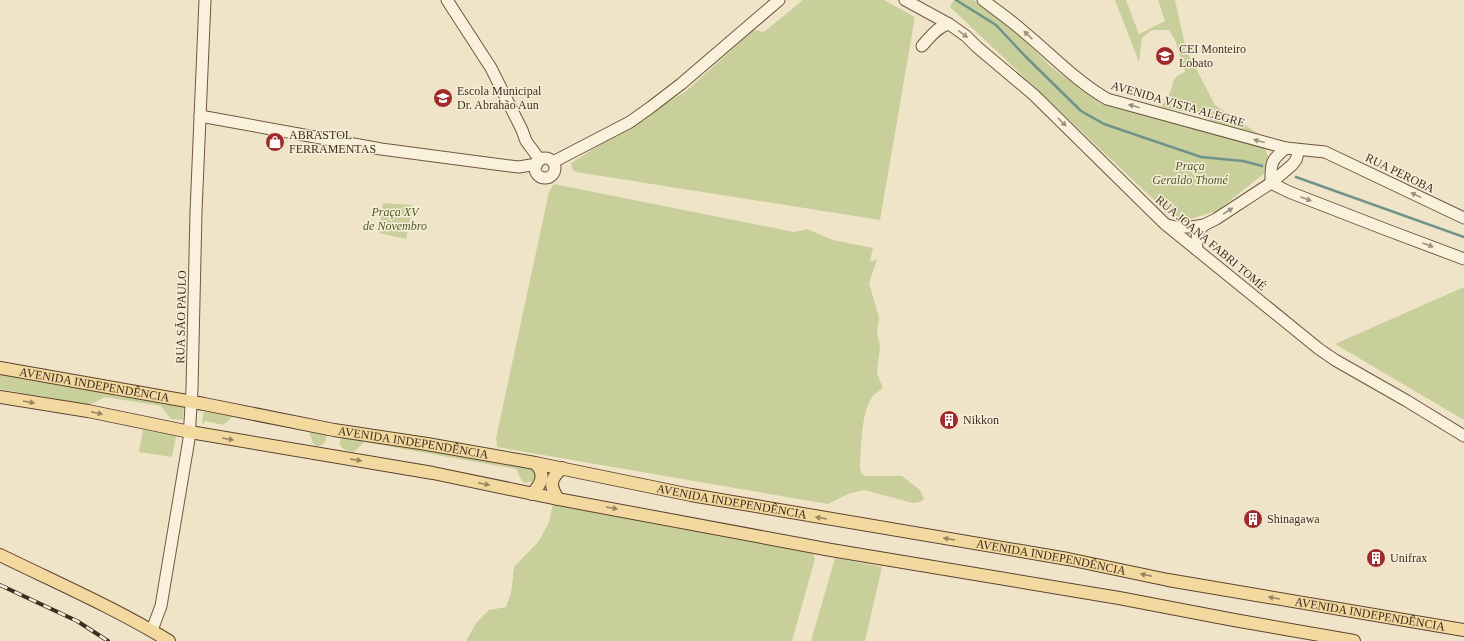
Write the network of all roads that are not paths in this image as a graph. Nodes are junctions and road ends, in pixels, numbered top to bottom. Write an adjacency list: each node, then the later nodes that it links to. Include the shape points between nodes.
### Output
1 (205, 0): 8 (street, RUA SÃO PAULO)
2 (447, 0): 13 (street, via 491,68)
3 (779, 0): 12 (street, via 651,107 630,122)
4 (905, 0): 6 (street, RUA JOANA FABRI TOMÉ)
5 (983, 0): 9 (street, AVENIDA VISTA ALEGRE, one-way to 5, via 1107,99 1082,83)
6 (949, 24): 7 (street, via 938,29); 16 (street, RUA JOANA FABRI TOMÉ, one-way to 16, via 1034,95)
7 (922, 46)
8 (200, 116): 13 (street, via 381,149 519,167); 22 (street, RUA SÃO PAULO)
9 (1286, 148): 10 (street, AVENIDA VISTA ALEGRE); 14 (street, via 1271,163)
10 (1299, 150): 11 (street, AVENIDA VISTA ALEGRE); 14 (street, via 1292,165)
11 (1325, 152): 15 (street, RUA PEROBA, one-way to 11)
12 (553, 162): 13 (street, via 546,159); 13 (street, via 555,169 552,176 545,178)
13 (538, 166)
14 (1271, 183): 17 (street, one-way to 14); 19 (street, one-way to 19, via 1303,198)
15 (1464, 218)
16 (1165, 224): 17 (street, via 1176,227); 18 (street, RUA JOANA FABRI TOMÉ)
17 (1204, 225): 18 (street, via 1197,235)
18 (1197, 250): 24 (street, RUA JOANA FABRI TOMÉ, via 1330,357)
19 (1464, 259)
20 (0, 368): 22 (main road, AVENIDA INDEPENDÊNCIA)
21 (0, 397): 23 (main road, one-way to 23, via 88,411)
22 (192, 402): 23 (street, RUA SÃO PAULO); 25 (main road, AVENIDA INDEPENDÊNCIA, via 334,430)
23 (190, 432): 27 (main road, one-way to 27, via 433,474); 30 (street, RUA SÃO PAULO, via 161,606)
24 (1464, 436)
25 (535, 462): 26 (main road, AVENIDA INDEPENDÊNCIA); 27 (main road, via 541,468 542,477)
26 (562, 468): 28 (main road, via 552,481 553,491); 31 (main road, AVENIDA INDEPENDÊNCIA, one-way to 26, via 691,495)
27 (532, 494): 28 (main road)
28 (558, 499): 33 (main road, one-way to 33, via 831,550 1119,598)
29 (0, 556): 30 (main road, via 88,596)
30 (152, 630): 32 (main road)
31 (1464, 630)
32 (169, 641)
33 (1354, 641)

